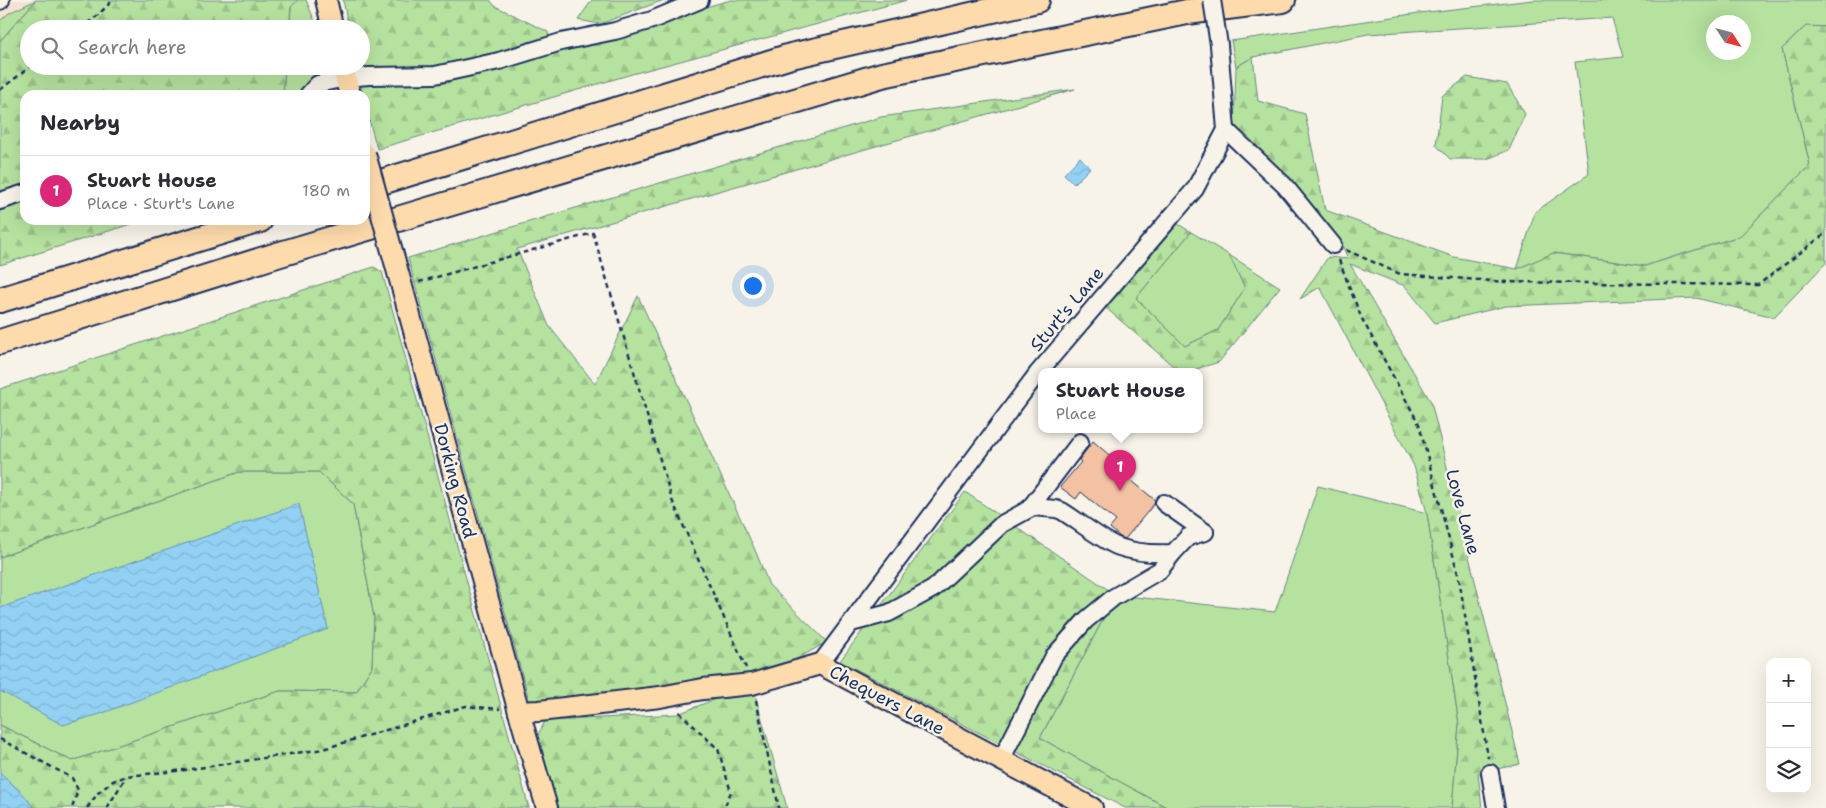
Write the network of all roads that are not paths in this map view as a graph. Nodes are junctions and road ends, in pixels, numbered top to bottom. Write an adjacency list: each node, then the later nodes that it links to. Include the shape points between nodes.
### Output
1 (326, 0): 6 (main road)
2 (700, 0): 7 (street, via 652,20 561,42 499,62 435,75 369,76)
3 (1037, 0): 11 (highway, via 791,56)
4 (1212, 0): 9 (street, bridge)
5 (1283, 0): 17 (highway, via 1187,12 882,75 286,252)
6 (331, 20)
7 (346, 80): 8 (street, via 318,84)
8 (313, 90)
9 (1226, 130): 15 (street, via 1284,186); 18 (street, Sturt's Lane, via 1195,188)
10 (370, 172): 26 (main road, Dorking Road, bridge)
11 (370, 186)
12 (20, 195): 13 (street)
13 (0, 201)
14 (244, 225): 16 (highway)
15 (1333, 245)
16 (0, 300)
17 (0, 342)
18 (1042, 368)
19 (1038, 373): 24 (street, Sturt's Lane)
20 (1080, 442): 22 (street)
21 (1164, 503): 23 (street, via 1205,532 1188,537)
22 (1029, 510): 23 (street, via 1033,507 1062,511 1118,546 1153,554); 24 (street, via 1002,524 933,589 889,613)
23 (1173, 553): 27 (street, via 1160,570 1114,598 1086,620 1054,656)
24 (851, 623): 25 (street, Sturt's Lane)
25 (820, 664): 26 (main road, Chequers Lane, via 752,684); 27 (main road, Chequers Lane)
26 (519, 712): 29 (main road, Dorking Road)
27 (1001, 760): 30 (main road, Chequers Lane)
28 (1490, 773): 31 (street)
29 (547, 808)
30 (1092, 808)
31 (1496, 808)

